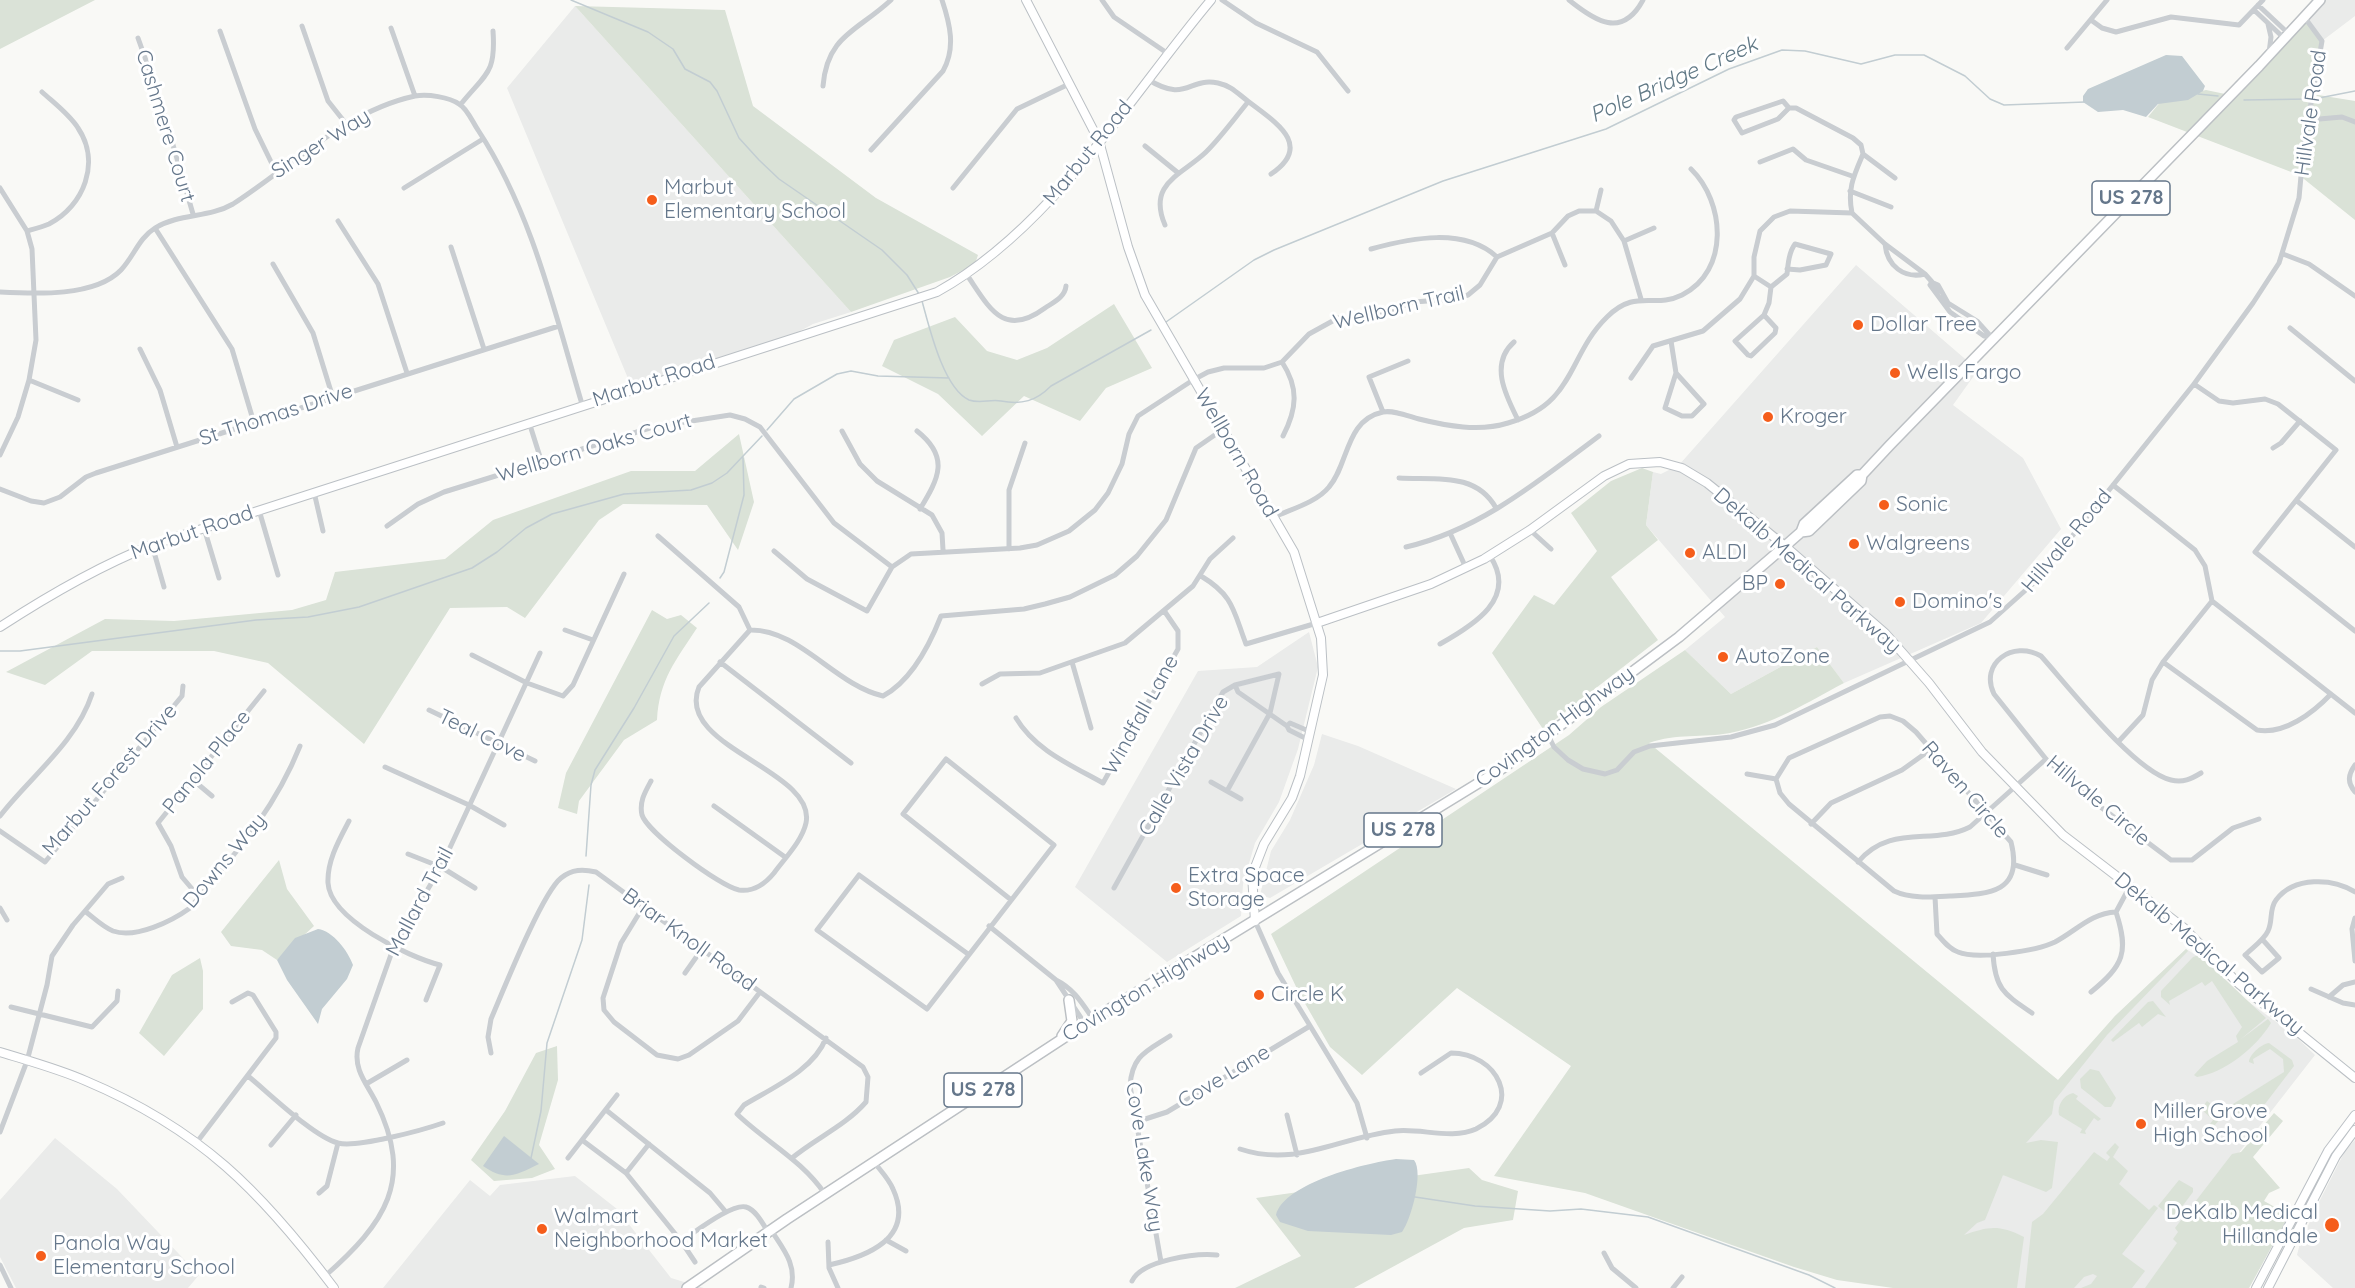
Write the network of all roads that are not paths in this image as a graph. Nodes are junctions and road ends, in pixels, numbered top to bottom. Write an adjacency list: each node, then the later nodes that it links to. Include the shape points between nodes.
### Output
1 (891, 0): 26 (street, via 835,44 828,56)
2 (942, 0): 39 (street, via 951,34 949,60)
3 (1026, 0): 25 (street, Wellborn Road)
4 (1102, 0): 22 (street, via 1114,17)
5 (1211, 0): 22 (street, Marbut Road)
6 (1222, 0): 28 (street, via 1256,23 1317,52)
7 (1569, 0): 8 (street, via 1596,20 1616,24 1628,19)
8 (1643, 0)
9 (2107, 0): 13 (street)
10 (2320, 0): 12 (main road, Covington Highway / US 278)
11 (2258, 5): 13 (street, via 2239,25 2172,17 2116,32); 14 (street); 19 (street)
12 (2304, 18): 19 (main road, Covington Highway / US 278); 33 (street, Hillvale Road, via 2322,41)
13 (2091, 20): 21 (street)
14 (2267, 23): 19 (street); 23 (street, via 2271,37)
15 (302, 26): 35 (street, via 328,101)
16 (392, 28): 29 (street)
17 (220, 31): 45 (street, via 255,129)
18 (493, 31): 31 (street, via 492,65)
19 (2287, 37): 23 (main road, Covington Highway / US 278)
20 (138, 38): 58 (street, Cashmere Court)
21 (2067, 48)
22 (1167, 53): 24 (street, Marbut Road)
23 (2269, 56): 86 (main road, Covington Highway / US 278)
24 (1147, 79): 30 (street, via 1176,92 1208,81 1233,88); 37 (street, Marbut Road)
25 (1069, 84): 37 (street, Wellborn Road); 52 (street, via 1017,109)
26 (823, 86)
27 (42, 92): 63 (street, via 78,127 87,148 89,170 79,196 63,213 50,224)
28 (1348, 92)
29 (414, 96): 31 (street, Singer Way, via 433,96); 35 (street, Singer Way, via 371,111)
30 (1248, 102): 46 (street, via 1204,154); 47 (street, via 1287,134 1291,147 1284,165)
31 (461, 104): 36 (street)
32 (1789, 108): 32 (street, via 1783,101 1776,102 1734,120 1742,133 1778,119); 41 (street, via 1853,138 1861,145)
33 (2308, 120): 34 (street, via 2342,117); 69 (street, Hillvale Road, via 2299,198)
34 (2355, 122)
35 (347, 125): 45 (street, Singer Way)
36 (483, 139): 51 (street); 84 (street, via 514,194)
37 (1099, 141): 40 (street, Marbut Road); 42 (street, Wellborn Road)
38 (1145, 146): 46 (street)
39 (871, 150)
40 (1089, 153): 42 (street); 75 (street, Marbut Road, via 1033,221)
41 (1863, 154): 48 (street); 49 (street)
42 (1105, 159): 97 (street, Wellborn Road, via 1145,295)
43 (1760, 162): 48 (street, via 1793,149 1806,160)
44 (1691, 169): 82 (street, via 1712,200 1718,218 1716,249 1695,287 1679,296)
45 (276, 172): 58 (street, Singer Way, via 232,204 218,211)
46 (1177, 172): 60 (street, via 1161,199 1160,213)
47 (1271, 174)
48 (1852, 176): 54 (street)
49 (1895, 178)
50 (0, 188): 63 (street)
51 (404, 188)
52 (953, 188)
53 (1600, 190): 56 (street)
54 (1850, 190): 55 (street); 57 (street)
55 (1891, 207)
56 (1596, 210): 64 (street, via 1568,216); 65 (street, via 1611,221)
57 (1852, 213): 66 (street); 76 (street, via 1790,211 1774,217 1760,231)
58 (193, 214): 61 (street, Singer Way)
59 (338, 221): 93 (street, via 378,284)
60 (1166, 225)
61 (155, 228): 80 (street, Singer Way, via 140,241 121,270 96,287); 107 (street, via 232,349)
62 (1654, 228): 65 (street)
63 (27, 231): 80 (street, via 34,260)
64 (1552, 233): 70 (street); 72 (street)
65 (1624, 241): 82 (street)
66 (1885, 244): 74 (street); 74 (street, via 1888,256 1900,272 1914,277)
67 (451, 247): 90 (street)
68 (1371, 249): 70 (street, via 1398,242 1468,239)
69 (2283, 254): 81 (street, via 2309,264); 99 (street, Hillvale Road)
70 (1497, 257): 92 (street, Wellborn Trail, via 1480,285 1468,295 1414,302 1381,315 1338,318 1310,334)
71 (273, 264): 100 (street, via 313,333)
72 (1565, 265)
73 (1787, 269): 73 (street, via 1795,244 1831,254 1826,265); 78 (street, via 1784,279)
74 (1925, 274): 86 (street, via 1938,285 1940,295 1977,321)
75 (967, 275): 77 (street, via 991,312 1008,320 1022,321 1034,316 1066,292); 102 (street, Marbut Road, via 937,292)
76 (1754, 276): 78 (street); 87 (street, via 1740,299 1717,321 1703,331)
77 (1066, 286)
78 (1771, 287): 83 (street)
79 (0, 292): 80 (street, Singer Way)
80 (33, 293): 96 (street, via 36,340)
81 (2355, 296)
82 (1641, 299): 104 (street, via 1616,308 1587,342 1562,390 1544,406)
83 (1764, 315): 83 (street, via 1776,328 1775,333 1748,355 1735,341)
84 (559, 326): 90 (street, St Thomas Drive); 102 (street)
85 (2290, 328): 98 (street)
86 (1992, 338): 135 (main road, Covington Highway / US 278, via 1862,475 1853,478)
87 (1671, 341): 94 (street); 95 (street, via 1649,349)
88 (1514, 342): 104 (street, via 1507,348 1500,374)
89 (140, 349): 114 (street, via 160,390)
90 (484, 349): 93 (street, St Thomas Drive)
91 (1408, 361): 103 (street, via 1369,377)
92 (1282, 362): 97 (street, via 1264,368 1224,368); 111 (street, via 1291,378 1295,400 1293,416)
93 (407, 373): 100 (street, St Thomas Drive)
94 (1676, 373): 94 (street, via 1704,404 1692,416 1665,408)
95 (1631, 378)
96 (29, 380): 101 (street); 116 (street)
97 (1193, 380): 108 (street, Wellborn Road); 138 (street, via 1145,410 1133,423 1116,479 1095,510 1054,539)
98 (2355, 381)
99 (2194, 384): 105 (street, via 2219,401 2265,399); 119 (street, Hillvale Road)
100 (333, 398): 107 (street, St Thomas Drive)
101 (78, 400)
102 (582, 404): 106 (street, Marbut Road)
103 (1383, 412): 104 (street, via 1471,428); 126 (street, via 1358,428 1331,485 1322,494)
104 (1518, 420)
105 (2300, 421): 115 (street); 122 (street, via 2336,450)
106 (529, 422): 117 (street); 121 (street, Marbut Road)
107 (254, 423): 114 (street, St Thomas Drive)
108 (1222, 430): 126 (street, Wellborn Road); 155 (street, via 1196,448 1166,520 1126,566 1092,588 1045,604 941,616 909,675 883,696 854,685 771,631)
109 (842, 431): 124 (street, via 861,464 877,481)
110 (917, 431): 124 (street, via 937,452 939,471)
111 (1283, 436)
112 (1599, 436): 123 (street)
113 (1025, 443): 138 (street, via 1009,490)
114 (177, 447): 120 (street, St Thomas Drive, via 86,477 60,497 44,503)
115 (2273, 448)
116 (0, 455)
117 (541, 460): 127 (street, Wellborn Oaks Court, via 444,492 418,504); 143 (street, Wellborn Oaks Court, via 653,427 717,415 745,419 760,427 775,444 834,523)
118 (1399, 478): 123 (street, via 1467,482 1488,494)
119 (2113, 485): 150 (street, via 2195,550 2205,566); 161 (street, Hillvale Road, via 2037,580 2009,607 1990,622)
120 (0, 489)
121 (314, 492): 125 (street, Marbut Road); 130 (street)
122 (2297, 501): 137 (street); 156 (street, via 2256,552)
123 (1496, 508): 131 (street)
124 (920, 509): 140 (street, via 932,515 939,525)
125 (259, 510): 128 (street, Marbut Road); 146 (street)
126 (1274, 517): 152 (street, Wellborn Road, via 1294,552)
127 (387, 526)
128 (204, 528): 134 (street, Marbut Road); 148 (street)
129 (1530, 530): 135 (street, Dekalb Medical Parkway, via 1604,476 1629,464 1660,462 1693,473); 139 (street); 142 (street, Dekalb Medical Parkway)
130 (323, 531)
131 (1450, 533): 136 (street); 144 (street)
132 (658, 536): 155 (street, via 739,607)
133 (1233, 538): 147 (street, via 1210,559)
134 (152, 545): 149 (street); 153 (street, Marbut Road, via 65,585)
135 (1785, 546): 161 (street, Dekalb Medical Parkway, via 1885,633); 177 (main road, Covington Highway / US 278, via 1679,637)
136 (1406, 547)
137 (2355, 547)
138 (1009, 549): 140 (street)
139 (1551, 549)
140 (943, 550): 143 (street, via 912,554)
141 (774, 551): 143 (street, via 807,579 867,611)
142 (1490, 555): 144 (street, Dekalb Medical Parkway); 158 (street, via 1501,581 1497,598)
143 (892, 567)
144 (1466, 568): 152 (street, Dekalb Medical Parkway)
145 (624, 574): 157 (street)
146 (278, 575)
147 (1201, 576): 151 (street); 152 (street, via 1221,588 1230,599 1246,644)
148 (219, 578)
149 (164, 587)
150 (2212, 601): 164 (street); 171 (street)
151 (1165, 612): 163 (street, via 1125,643); 175 (street, Windfall Lane, via 1178,631 1178,649 1103,783 1052,754 1024,733)
152 (1317, 623): 178 (street, Wellborn Road, via 1323,675)
153 (0, 627)
154 (566, 630): 157 (street)
155 (750, 630): 162 (street)
156 (2355, 631)
157 (593, 640): 165 (street, via 573,685 563,696)
158 (1440, 644)
159 (540, 653): 165 (street, Mallard Trail)
160 (472, 655): 165 (street)
161 (1909, 661): 177 (street, Hillvale Road, via 1775,725 1731,737 1650,746 1634,752 1617,770 1605,774 1583,769 1568,760); 194 (street, Dekalb Medical Parkway)
162 (720, 662): 185 (street); 209 (street, via 699,687 697,716 712,732 800,798 806,822)
163 (1072, 662): 166 (street, via 1040,673 1000,674); 176 (street)
164 (2163, 662): 171 (street, via 2257,730 2268,732 2291,724); 179 (street, via 2152,680 2143,715)
165 (527, 683): 180 (street, Mallard Trail)
166 (982, 684)
167 (1235, 685): 173 (street, via 1238,692); 173 (street, Calle Vista Drive, via 1279,674); 217 (street, Calle Vista Drive, via 1223,692)
168 (183, 686): 207 (street, Marbut Forest Drive, via 182,696 45,862)
169 (264, 691): 191 (street, Panola Place)
170 (92, 694): 202 (street, via 87,709 68,736)
171 (2331, 694): 174 (street)
172 (429, 710): 180 (street, Teal Cove)
173 (1270, 713): 178 (street); 195 (street)
174 (2355, 713)
175 (1016, 718)
176 (1090, 728)
177 (1548, 735): 228 (main road, Covington Highway / US 278, via 1503,768)
178 (1310, 736): 228 (street, Wellborn Road, via 1292,798 1255,866)
179 (2119, 741): 183 (street, Hillvale Circle, via 2041,656 2016,650 2000,658 1991,673 1991,687); 188 (street, Hillvale Circle, via 2163,777 2181,781)
180 (499, 744): 184 (street, Teal Cove); 199 (street, Mallard Trail)
181 (300, 746): 219 (street, Downs Way, via 277,797 259,824)
182 (1930, 750): 190 (street, Raven Circle, via 1903,721 1880,717 1789,758); 201 (street, Raven Circle); 205 (street, via 1902,770 1831,803)
183 (2046, 759): 194 (street); 203 (street, Hillvale Circle, via 2099,807 2172,860 2192,860 2227,832)
184 (535, 761)
185 (851, 763)
186 (2355, 765): 196 (street, via 2349,774 2349,784)
187 (385, 767): 199 (street)
188 (2201, 773)
189 (1748, 774): 190 (street)
190 (1776, 779): 205 (street, Raven Circle, via 1780,793)
191 (193, 780): 197 (street); 219 (street, Panola Place, via 158,823 182,877)
192 (651, 781): 209 (street, via 641,806 647,825 736,890 755,888 767,880)
193 (1211, 782): 195 (street)
194 (2014, 787): 201 (street); 215 (street, Dekalb Medical Parkway, via 2063,835)
195 (1227, 791): 198 (street)
196 (2355, 792)
197 (212, 796)
198 (1241, 799)
199 (469, 805): 206 (street); 212 (street, Mallard Trail)
200 (714, 806): 209 (street)
201 (1984, 815): 210 (street, via 1958,833 1882,842); 211 (street, Raven Circle, via 2011,842)
202 (0, 816)
203 (2259, 819)
204 (349, 821): 232 (street, via 328,869 333,900 346,916)
205 (1811, 824): 210 (street, Raven Circle)
206 (504, 825)
207 (0, 831)
208 (408, 854): 212 (street)
209 (785, 857)
210 (1858, 862): 220 (street, Raven Circle, via 1903,895)
211 (2015, 866): 213 (street); 220 (street, Raven Circle, via 2009,879 1993,893)
212 (441, 867): 216 (street); 232 (street, Mallard Trail)
213 (2047, 875)
214 (122, 878): 224 (street, via 108,884)
215 (2130, 886): 225 (street); 263 (street, Dekalb Medical Parkway, via 2184,928 2239,984)
216 (475, 888)
217 (1114, 888)
218 (2355, 892): 231 (street, via 2323,882 2292,888 2274,904 2270,928)
219 (199, 897): 224 (street, Downs Way, via 175,918 137,931 113,931)
220 (1935, 897): 235 (street, via 1937,934 1946,944 1957,952)
221 (1010, 899): 221 (street, via 1054,845 945,759 903,814); 229 (street)
222 (643, 907): 233 (street, Briar Knoll Road); 242 (street, via 621,943 603,998 604,1010 657,1055 678,1059 689,1055 738,1021); 258 (street, Briar Knoll Road, via 596,872 571,872 561,878 552,887 491,1018 488,1037)
223 (0, 908): 227 (street)
224 (86, 912): 251 (street, via 52,956)
225 (2116, 912): 235 (street, via 2093,917 2054,943); 243 (street, via 2124,936 2124,952 2117,968)
226 (2355, 918): 230 (street)
227 (7, 920)
228 (1255, 921): 252 (main road, Covington Highway / US 278); 253 (street, via 1278,973)
229 (989, 926): 234 (street); 238 (street)
230 (2354, 929): 236 (street)
231 (2262, 939): 231 (street, via 2279,958 2262,972 2245,955)
232 (394, 946): 245 (street, via 440,965); 264 (street, Mallard Trail, via 356,1057)
233 (702, 950): 237 (street); 242 (street, Briar Knoll Road)
234 (968, 954): 234 (street, via 927,1009 817,930 859,875)
235 (1993, 954): 250 (street, via 1994,976 2000,990)
236 (2355, 961)
237 (685, 973)
238 (1056, 980): 246 (street); 252 (street, via 1077,996)
239 (2355, 982): 244 (street, via 2343,985)
240 (2311, 989): 244 (street)
241 (118, 991): 251 (street, via 117,1001 92,1028)
242 (760, 992): 255 (street, Briar Knoll Road)
243 (2091, 992)
244 (2329, 997): 248 (street)
245 (426, 1000)
246 (1069, 1000): 252 (street); 256 (main road, via 1072,1021)
247 (232, 1002): 262 (street, via 248,993 253,995 276,1032)
248 (2355, 1005)
249 (11, 1007): 251 (street)
250 (2032, 1013)
251 (40, 1016): 260 (street)
252 (1089, 1022): 256 (main road, Covington Highway / US 278)
253 (1310, 1026): 270 (street, Cove Lane, via 1167,1112); 275 (street, via 1357,1103)
254 (1170, 1036): 270 (street, Cove Lake Way, via 1137,1058 1131,1070 1131,1103)
255 (826, 1038): 284 (street, Briar Knoll Road, via 863,1067 868,1084 866,1102 850,1119); 284 (street, via 807,1065 744,1104 737,1114)
256 (1058, 1041): 285 (main road, Covington Highway / US 278)
257 (0, 1052): 260 (street)
258 (492, 1053)
259 (407, 1060): 264 (street)
260 (27, 1061): 273 (street); 277 (street, via 124,1098)
261 (1421, 1073): 275 (street, via 1451,1053 1474,1057 1501,1082 1501,1101 1488,1121 1466,1132 1410,1129)
262 (248, 1076): 267 (street); 277 (street)
263 (2355, 1078)
264 (366, 1084): 274 (street, Mallard Trail)
265 (617, 1095): 266 (street)
266 (606, 1110): 276 (street); 279 (street)
267 (296, 1115): 278 (street); 280 (street)
268 (1287, 1115): 282 (street)
269 (2355, 1115): 311 (street, via 2328,1151)
270 (1136, 1122): 298 (street, Cove Lake Way)
271 (443, 1123): 274 (street, via 420,1132)
272 (2355, 1130): 312 (street, via 2336,1155)
273 (0, 1132)
274 (389, 1136): 278 (street); 301 (street, Mallard Trail, via 395,1171 387,1206 346,1258)
275 (1367, 1138): 282 (street)
276 (582, 1140): 283 (street); 286 (street)
277 (197, 1142): 301 (street, via 254,1191)
278 (338, 1143): 287 (street, via 327,1186)
279 (649, 1144): 286 (street); 289 (street, via 710,1193)
280 (271, 1145)
281 (1240, 1149): 282 (street, via 1269,1157)
282 (1296, 1155)
283 (568, 1158)
284 (792, 1158): 288 (street)
285 (874, 1162): 288 (main road, Covington Highway / US 278); 291 (street, via 897,1201 895,1225)
286 (626, 1173): 292 (street)
287 (320, 1193)
288 (825, 1194): 290 (main road, Covington Highway / US 278)
289 (726, 1212): 290 (street, via 746,1207); 292 (street)
290 (770, 1231): 306 (main road, Covington Highway / US 278); 307 (street, via 790,1260 794,1276)
291 (886, 1239): 294 (street); 300 (street, via 870,1253)
292 (681, 1241): 297 (street)
293 (828, 1242): 300 (street)
294 (906, 1251)
295 (1604, 1253): 309 (street, via 1612,1268)
296 (1217, 1255): 298 (street)
297 (695, 1262)
298 (1161, 1262): 303 (street, via 1144,1267)
299 (0, 1265): 304 (street)
300 (829, 1265): 308 (street)
301 (325, 1276): 305 (street)
302 (1682, 1277): 310 (street)
303 (1132, 1281)
304 (11, 1288)
305 (334, 1288)
306 (687, 1288)
307 (791, 1288)
308 (838, 1288)
309 (1636, 1288)
310 (1673, 1288)
311 (2256, 1288)
312 (2268, 1288)

